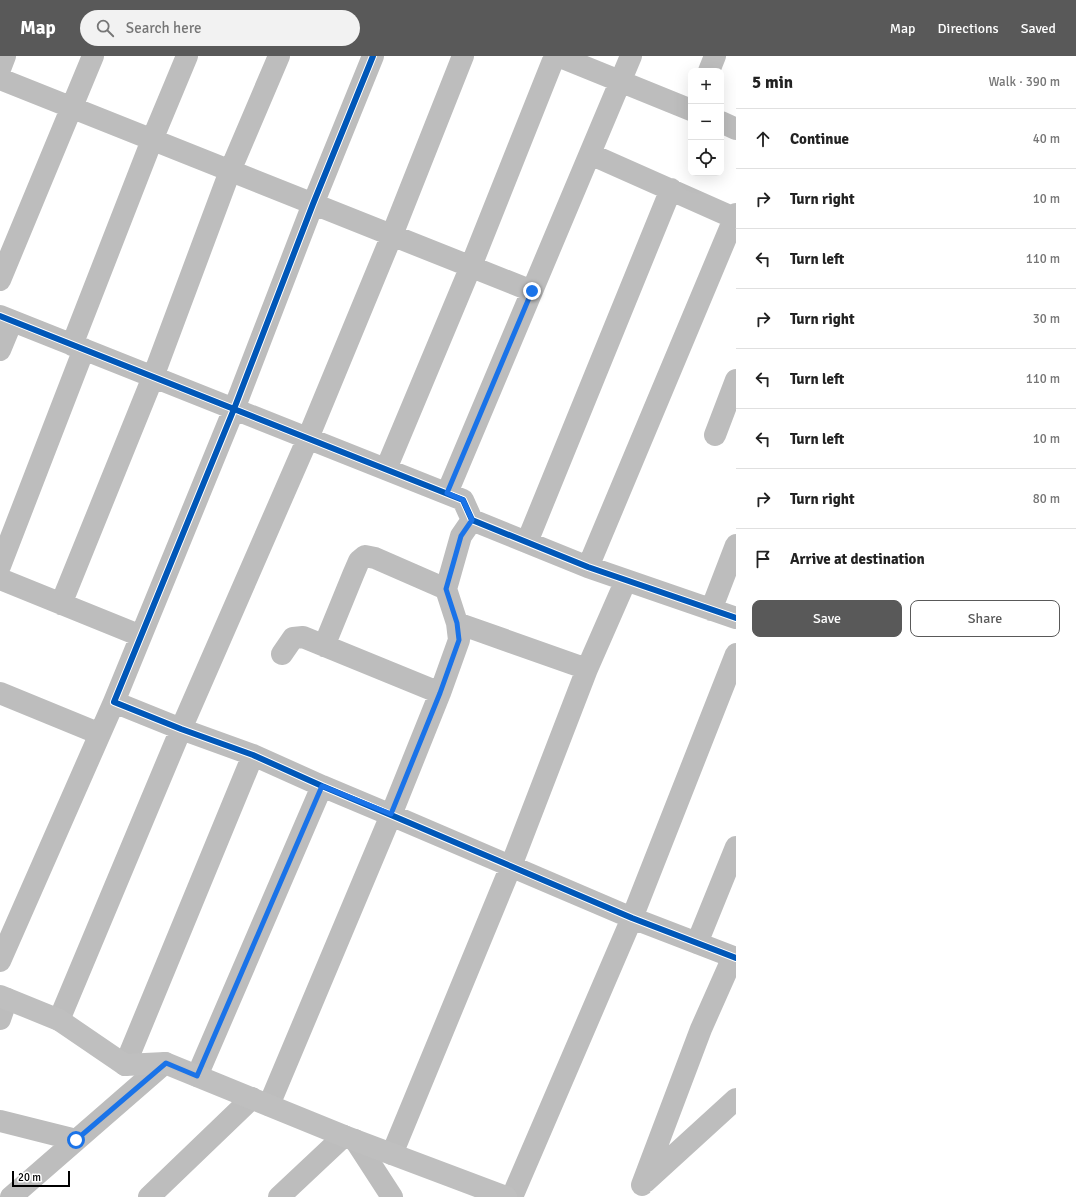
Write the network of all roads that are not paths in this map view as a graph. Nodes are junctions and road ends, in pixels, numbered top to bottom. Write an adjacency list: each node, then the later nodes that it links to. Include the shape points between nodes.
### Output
1 (5, 56): 11 (street)
2 (93, 56): 14 (street)
3 (187, 56): 18 (street)
4 (279, 56): 20 (street)
5 (373, 56): 22 (street)
6 (463, 56): 24 (street)
7 (558, 56): 13 (street); 25 (street, via 552,63)
8 (631, 56): 13 (street)
9 (715, 56): 10 (street)
10 (710, 68)
11 (0, 69)
12 (0, 79): 14 (street)
13 (620, 81): 15 (street); 19 (street)
14 (72, 108): 18 (street); 26 (street)
15 (688, 109)
16 (724, 123): 17 (street)
17 (736, 129)
18 (152, 140): 20 (street); 29 (street)
19 (590, 154): 21 (street); 27 (street)
20 (230, 170): 22 (street); 31 (street)
21 (671, 189): 23 (street); 39 (street)
22 (313, 204): 24 (street); 33 (street)
23 (735, 216): 42 (street)
24 (392, 235): 25 (street); 35 (street)
25 (471, 266): 27 (street); 36 (street)
26 (0, 280)
27 (532, 291): 37 (street)
28 (6, 319): 29 (street); 30 (street)
29 (78, 347): 31 (street); 41 (street)
30 (0, 350)
31 (153, 377): 33 (street); 46 (street)
32 (736, 380): 34 (street)
33 (234, 408): 35 (street); 50 (street)
34 (715, 435)
35 (308, 438): 36 (street); 58 (street)
36 (386, 469): 37 (street)
37 (447, 493): 38 (street, via 463,500)
38 (472, 520): 39 (street); 45 (street, via 461,536)
39 (528, 542): 42 (street)
40 (736, 545): 47 (street)
41 (0, 566)
42 (588, 567): 44 (street)
43 (0, 579): 46 (street)
44 (626, 580): 47 (street); 54 (street)
45 (446, 589): 49 (street); 51 (street, via 365,556 359,561)
46 (61, 604): 50 (street)
47 (711, 610): 48 (street)
48 (736, 618)
49 (457, 623): 54 (street); 56 (street, via 459,640)
50 (141, 636): 57 (street)
51 (324, 646): 52 (street, via 303,637 293,638); 56 (street)
52 (282, 654)
53 (736, 654): 65 (street)
54 (588, 669): 64 (street)
55 (0, 693): 59 (street)
56 (440, 693): 62 (street)
57 (114, 702): 58 (street); 59 (street)
58 (181, 729): 60 (street); 70 (street)
59 (100, 734): 68 (street)
60 (253, 755): 61 (street); 72 (street)
61 (322, 786): 62 (street); 73 (street)
62 (391, 814): 64 (street); 75 (street)
63 (736, 847): 66 (street)
64 (510, 866): 65 (street); 79 (street)
65 (632, 918): 66 (street); 86 (street)
66 (697, 943): 67 (street)
67 (734, 957): 80 (street, via 701,1029)
68 (0, 961)
69 (2, 1005): 70 (street)
70 (59, 1020): 72 (street)
71 (166, 1063): 72 (street); 73 (street); 78 (street)
72 (125, 1065)
73 (197, 1076): 75 (street)
74 (736, 1099): 80 (street)
75 (261, 1102): 77 (street); 82 (street)
76 (0, 1121): 78 (street)
77 (350, 1138): 79 (street); 83 (street); 84 (street)
78 (76, 1140): 81 (street)
79 (392, 1154): 85 (street)
80 (637, 1191)
81 (23, 1193)
82 (149, 1197)
83 (279, 1197)
84 (392, 1197)
85 (506, 1197)
86 (512, 1197)

